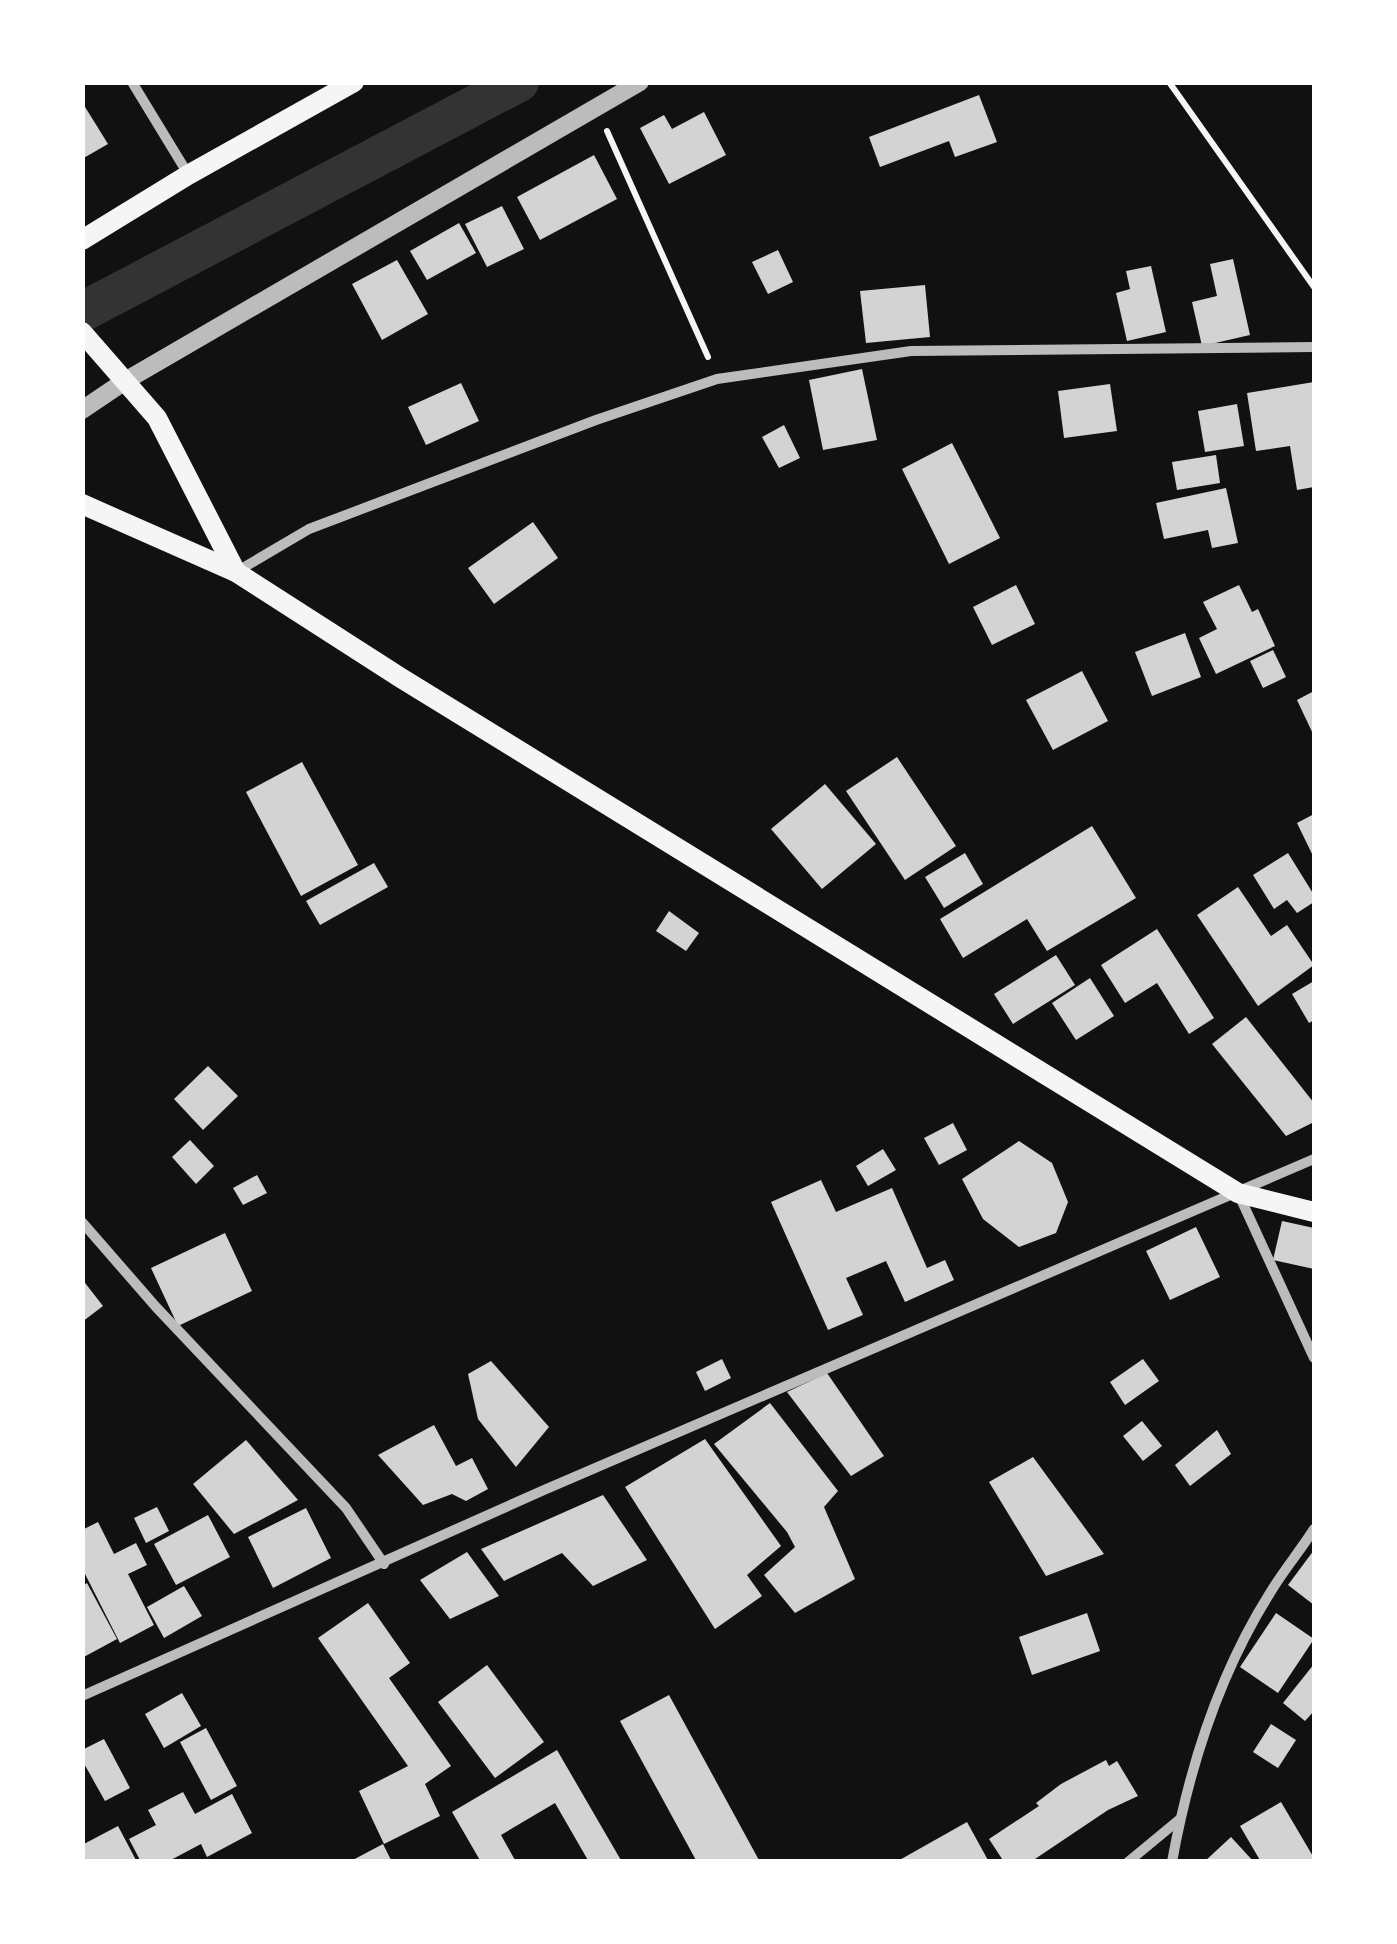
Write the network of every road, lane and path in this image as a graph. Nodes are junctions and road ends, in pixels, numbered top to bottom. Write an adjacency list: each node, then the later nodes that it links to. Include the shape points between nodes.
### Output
1 (132, 82): 6 (street)
2 (354, 82): 6 (main road)
3 (640, 82): 5 (street)
4 (1170, 82): 8 (path)
5 (596, 107): 11 (path); 12 (street)
6 (188, 175): 7 (main road)
7 (82, 240)
8 (1314, 287)
9 (82, 332): 12 (main road)
10 (1314, 347): 11 (street, via 911,350)
11 (718, 379): 15 (street, via 309,530)
12 (125, 380): 13 (street); 15 (main road, via 157,418)
13 (82, 410)
14 (82, 504): 15 (main road)
15 (236, 572): 17 (main road)
16 (1314, 1159): 17 (street)
17 (1238, 1193): 18 (main road); 20 (street); 22 (street)
18 (1314, 1212)
19 (82, 1222): 22 (street, via 346,1508)
20 (1314, 1358)
21 (1314, 1530): 24 (street, via 1269,1594 1236,1658 1195,1757)
22 (384, 1564): 23 (street)
23 (82, 1696)
24 (1180, 1819): 25 (street); 26 (street)
25 (1128, 1862)
26 (1172, 1862)

